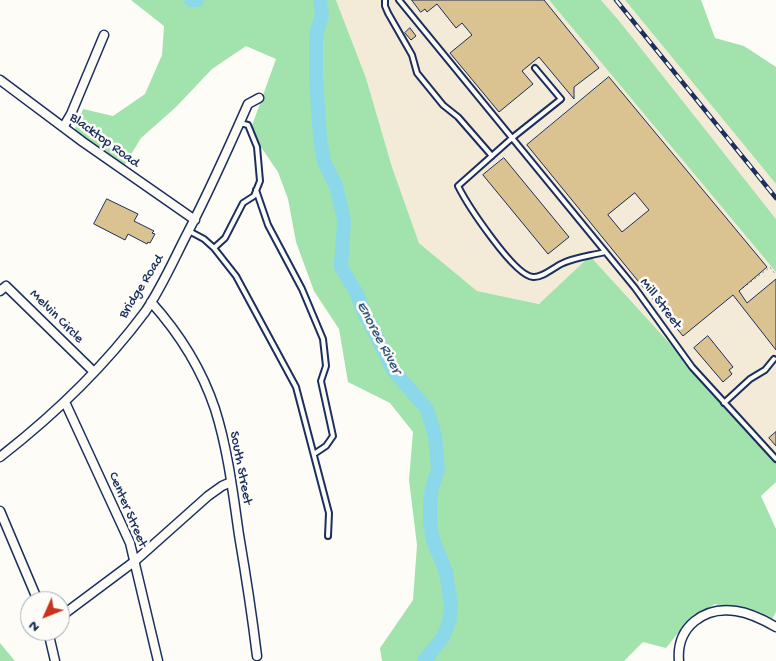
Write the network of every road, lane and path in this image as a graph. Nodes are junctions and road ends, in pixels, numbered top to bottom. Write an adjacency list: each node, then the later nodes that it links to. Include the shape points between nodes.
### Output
1 (385, 0): 10 (lane, via 388,13 412,54 417,73)
2 (399, 0): 9 (lane, Mill Street)
3 (104, 35): 8 (street)
4 (535, 68): 9 (lane, via 561,99)
5 (0, 80): 8 (street, Blacktop Road)
6 (259, 98): 7 (street, Bridge Road, via 248,104)
7 (240, 123): 11 (lane, via 248,125 257,147 260,181); 12 (street, Bridge Road)
8 (64, 126): 12 (street, Blacktop Road)
9 (512, 138): 10 (lane); 15 (lane, Mill Street)
10 (492, 156): 15 (lane, via 458,186 489,235 523,273 534,278 561,263)
11 (256, 190): 14 (lane, via 254,196 243,202 225,238); 24 (lane, via 268,225 323,339 326,366 321,381 333,436)
12 (195, 220): 13 (street, Bridge Road)
13 (189, 231): 14 (lane); 19 (street, Bridge Road)
14 (214, 248): 24 (lane, via 236,276 296,387)
15 (605, 252): 23 (lane, Mill Street, via 686,359)
16 (776, 275): 18 (path, via 770,267)
17 (2, 286): 21 (street, Melvin Circle)
18 (739, 291)
19 (151, 302): 21 (street, Bridge Road); 27 (street, South Street, via 183,344 204,383 215,409)
20 (774, 359): 23 (lane)
21 (94, 372): 22 (street, Bridge Road)
22 (65, 402): 25 (street, Bridge Road); 30 (street, Center Street, via 125,530)
23 (724, 403): 26 (lane, Mill Street)
24 (314, 454): 29 (lane, via 329,513)
25 (0, 457)
26 (776, 459)
27 (232, 482): 30 (street, via 208,496); 35 (street, South Street)
28 (0, 511): 31 (street)
29 (328, 536)
30 (135, 561): 32 (street); 37 (street, Center Street)
31 (34, 591)
32 (70, 610)
33 (776, 627): 38 (street, via 734,610 703,616 685,630)
34 (50, 641): 36 (street)
35 (258, 658)
36 (55, 661)
37 (158, 661)
38 (679, 661)

